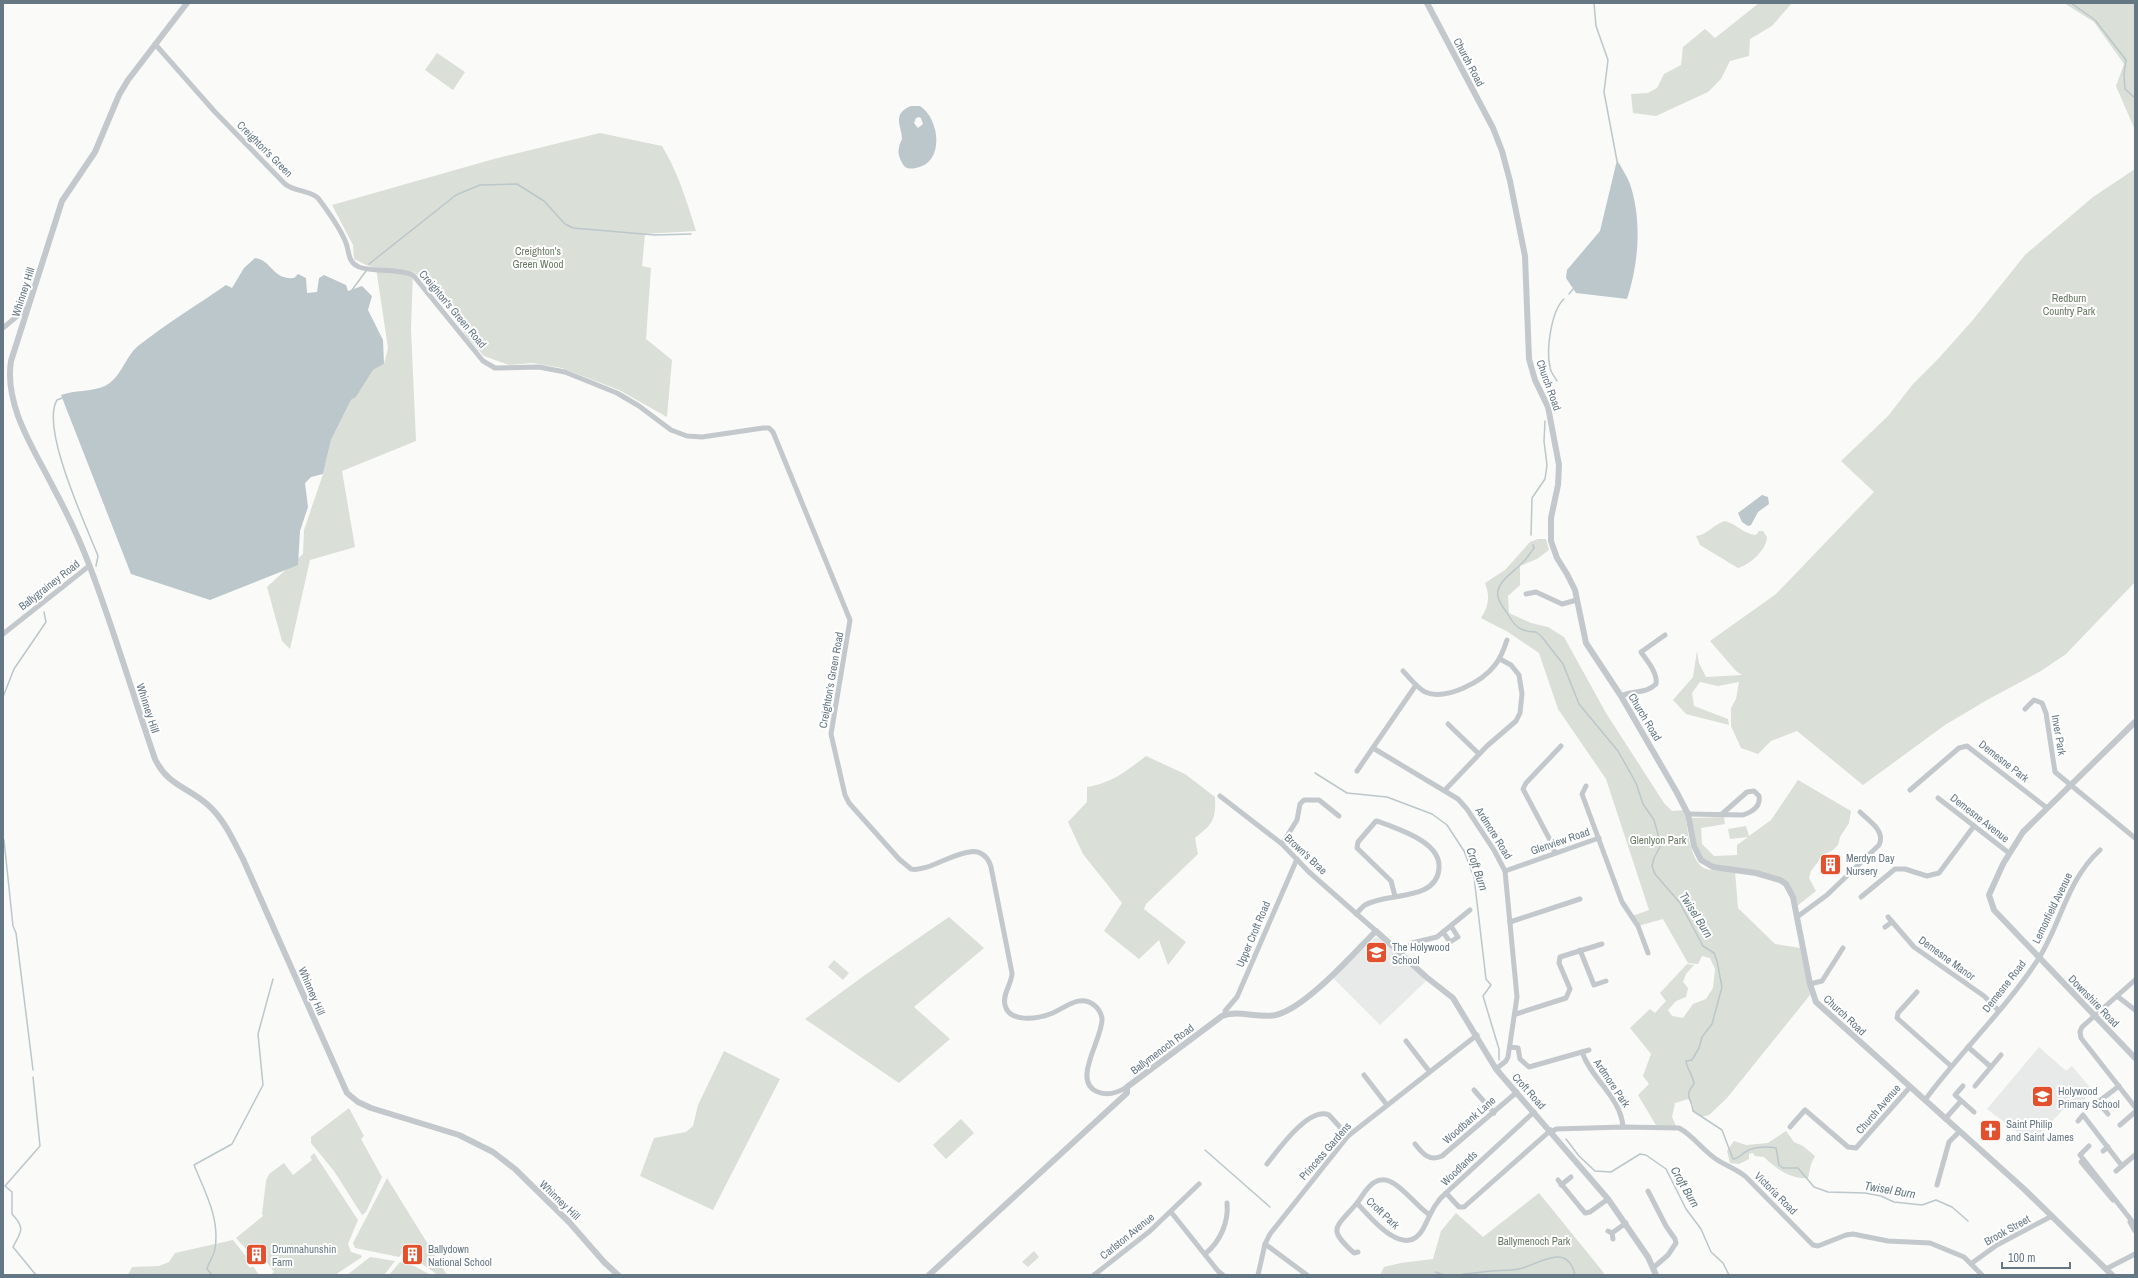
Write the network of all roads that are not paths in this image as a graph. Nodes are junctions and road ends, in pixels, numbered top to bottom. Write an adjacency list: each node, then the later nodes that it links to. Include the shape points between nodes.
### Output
1 (187, 3): 3 (street, Whinney Hill, via 178,18)
2 (1427, 3): 9 (street, Church Road, via 1493,128 1502,151 1525,254 1529,359 1535,380 1549,408 1559,465 1551,518 1551,541 1556,558 1572,582)
3 (155, 44): 4 (street, Creighton's Green, via 215,112 285,184 293,190 318,198 344,239); 5 (street, Whinney Hill, via 128,80 95,152 62,201)
4 (354, 265): 89 (street, Creighton's Green Road, via 362,268 402,270 414,275 482,361 495,368 539,367 565,372 617,393 672,430 687,436 702,437 763,428 769,428 773,432 850,620 831,734 846,800 911,869 928,866 968,851 978,852 987,858 1012,973 1012,980 1004,998 1007,1010 1018,1017 1033,1018 1050,1014 1078,1001 1092,1003 1099,1010 1102,1022 1087,1081 1092,1088 1102,1093 1112,1093)
5 (28, 307): 6 (street); 7 (street, Whinney Hill, via 11,361 9,378 13,399 25,432)
6 (3, 328)
7 (90, 566): 10 (street, Ballygrainey Road); 143 (street, Whinney Hill, via 155,759 168,778 207,804 225,825 244,859 347,1093 371,1108 459,1135 493,1152 515,1169 569,1222)
8 (1526, 594): 9 (street, via 1536,592 1562,604)
9 (1577, 600): 16 (street, Church Road, via 1586,643)
10 (3, 634)
11 (1665, 635): 16 (street, via 1641,652 1653,670 1657,679 1656,684 1644,692 1631,692)
12 (1507, 640): 13 (street)
13 (1500, 659): 15 (street, via 1485,675 1449,694 1430,694); 22 (street, via 1511,664 1519,674 1522,687 1521,710 1516,721)
14 (1403, 671): 15 (street)
15 (1416, 685): 21 (street)
16 (1621, 696): 32 (street, Church Road)
17 (2025, 709): 25 (street, Inver Park, via 2034,700 2042,703 2046,713 2055,772)
18 (2135, 722): 25 (street, Demesne Road)
19 (1448, 724): 22 (street)
20 (1561, 746): 40 (street, via 1522,789)
21 (1373, 748): 23 (street); 26 (street, Ardmore Road)
22 (1479, 754): 26 (street)
23 (1357, 771)
24 (1586, 786): 37 (street, Glenview Road, via 1582,794)
25 (2070, 786): 30 (street, Demesne Road); 36 (street)
26 (1445, 790): 43 (street, Ardmore Road, via 1468,809 1498,855)
27 (1910, 790): 30 (street, Demesne Park, via 1959,748 1967,746)
28 (1220, 796): 38 (street, Brown's Brae)
29 (1938, 798): 35 (street, Demesne Avenue)
30 (2047, 808): 41 (street, Demesne Road, via 2023,832)
31 (1860, 812): 49 (street, via 1879,832 1879,845 1827,895)
32 (1688, 814): 33 (street); 49 (street, Church Road, via 1694,846 1705,864 1780,880 1786,884 1793,897)
33 (1722, 814): 33 (street, via 1748,792 1754,791 1759,796 1759,805 1752,812 1744,815)
34 (1339, 816): 38 (street, via 1318,800 1304,800 1300,804 1297,820)
35 (1974, 826): 41 (street, Demesne Avenue); 45 (street, via 1939,873 1927,876 1905,869 1895,869)
36 (2134, 836)
37 (1599, 838): 40 (street, Glenview Road); 61 (street, Glenview Road, via 1622,902 1638,926)
38 (1282, 844): 42 (street, Brown's Brae)
39 (2100, 850): 62 (street, Lemonfield Avenue, via 2083,868)
40 (1555, 853): 43 (street, Glenview Road)
41 (2009, 854): 62 (street, Demesne Road, via 1992,885 1990,902 1994,910)
42 (1297, 858): 48 (street, Brown's Brae); 71 (street, Upper Croft Road, via 1237,997 1225,1011)
43 (1505, 871): 51 (street, Ardmore Road)
44 (1394, 896): 44 (street, via 1419,892 1430,886 1438,876 1439,860 1430,846 1388,825 1376,822 1358,842 1357,848 1391,881); 48 (street, via 1369,903)
45 (1861, 897)
46 (1580, 899): 51 (street)
47 (1470, 910): 53 (street)
48 (1356, 914): 55 (street, Brown's Brae)
49 (1797, 917): 65 (street, Church Road)
50 (1888, 917): 52 (street, Demesne Manor)
51 (1510, 922): 70 (street, Ardmore Road, via 1517,997)
52 (1892, 922): 54 (street); 68 (street, Demesne Manor, via 1914,947 1984,996)
53 (1451, 926): 56 (street); 56 (street, via 1458,937 1450,942)
54 (1885, 927)
55 (1376, 931): 60 (street, Croft Road); 71 (street, via 1318,987 1287,1011 1271,1016)
56 (1443, 932): 60 (street, via 1437,937 1412,943)
57 (1602, 944): 59 (street)
58 (1843, 948): 65 (street, via 1822,981)
59 (1580, 950): 64 (street, via 1594,985); 70 (street, via 1562,955 1559,959 1570,989 1568,997)
60 (1401, 953): 73 (street, Croft Road, via 1453,998)
61 (1648, 953)
62 (2039, 958): 68 (street, Demesne Road); 72 (street, Downshire Road)
63 (2135, 980): 67 (street)
64 (1606, 981)
65 (1810, 984): 90 (street, Church Road, via 1813,997 1823,1010)
66 (1917, 992): 81 (street, via 1898,1013 1897,1018)
67 (2117, 996): 69 (street); 72 (street)
68 (1998, 1010): 76 (street, Demesne Road)
69 (2135, 1010)
70 (1516, 1014): 75 (street, Ardmore Road)
71 (1225, 1015): 89 (street, Ballymenoch Road)
72 (2095, 1016): 80 (street, Downshire Road); 88 (street, via 2081,1029 2080,1036)
73 (1477, 1035): 83 (street, Croft Road); 84 (street, Princess Gardens)
74 (1406, 1041): 84 (street)
75 (1510, 1047): 78 (street, via 1518,1048 1520,1059 1529,1067); 83 (street, Ardmore Road, via 1506,1061)
76 (1968, 1047): 81 (street, Demesne Road); 82 (street)
77 (1589, 1050): 78 (street)
78 (1582, 1052): 105 (street, Ardmore Park, via 1585,1063 1618,1107)
79 (2001, 1055): 82 (street)
80 (2135, 1058)
81 (1951, 1066): 93 (street, Demesne Road)
82 (1991, 1067): 87 (street)
83 (1496, 1069): 92 (street, Croft Road)
84 (1430, 1071): 95 (street, Princess Gardens)
85 (1364, 1075): 95 (street)
86 (1963, 1086): 94 (street, via 1955,1095)
87 (1975, 1086)
88 (2119, 1086): 96 (street); 101 (street, via 2098,1102)
89 (1128, 1087): 144 (street, Ballymenoch Road, via 1127,1093)
90 (1910, 1087): 93 (street, Church Road); 106 (street, Church Avenue, via 1860,1146 1854,1149 1848,1147 1805,1110)
91 (1474, 1090): 100 (street)
92 (1517, 1092): 97 (street, Croft Road); 100 (street, Woodbank Lane)
93 (1925, 1100): 102 (street, Church Road)
94 (1961, 1101): 98 (street); 102 (street)
95 (1387, 1105): 109 (street, Princess Gardens)
96 (2135, 1107)
97 (1534, 1112): 107 (street, Croft Road); 125 (street, Woodlands)
98 (1974, 1112)
99 (2135, 1112): 104 (street)
100 (1494, 1113): 110 (street, Woodbank Lane, via 1440,1158 1426,1156)
101 (2108, 1114)
102 (1945, 1120): 108 (street, Church Road)
103 (2078, 1121): 112 (street, via 2083,1115)
104 (2120, 1125)
105 (1623, 1127): 107 (street, Victoria Road); 140 (street, Victoria Road, via 1679,1128 1690,1134 1716,1159 1746,1177 1813,1245 1818,1246 1853,1234 1888,1241 1922,1242 1951,1250)
106 (1790, 1127)
107 (1551, 1131): 125 (street, Woodlands, via 1464,1207 1460,1207); 126 (street, Croft Road)
108 (1958, 1132): 123 (street, via 1949,1142); 131 (street, Church Road)
109 (1348, 1136): 116 (street, via 1329,1115 1320,1114 1296,1129); 136 (street, Princess Gardens, via 1278,1223)
110 (1415, 1144)
111 (2089, 1146): 133 (street, via 2080,1155)
112 (2108, 1147): 113 (street); 117 (street)
113 (2103, 1151)
114 (2135, 1156): 117 (street)
115 (2081, 1162): 134 (street)
116 (1267, 1164)
117 (2122, 1166): 118 (street)
118 (2116, 1171)
119 (1571, 1177): 122 (street)
120 (1558, 1180): 122 (street)
121 (1199, 1184): 129 (street, Carlston Avenue)
122 (1561, 1185): 126 (street, via 1585,1213)
123 (1937, 1185)
124 (1648, 1191): 141 (street, via 1676,1243 1668,1255)
125 (1446, 1193): 130 (street, Croft Park, via 1437,1201)
126 (1608, 1199): 132 (street, Croft Road)
127 (1227, 1203): 138 (street, via 1228,1214 1218,1242)
128 (1357, 1204): 130 (street, Croft Park, via 1374,1182 1386,1179 1395,1183); 130 (street, Croft Park, via 1390,1236 1401,1240 1420,1233); 137 (street, via 1337,1228 1336,1233 1354,1253)
129 (1171, 1212): 138 (street); 145 (street, Carlston Avenue)
130 (1430, 1215)
131 (2052, 1216): 140 (street, Brook Street, via 1997,1245); 142 (street, Church Road)
132 (1626, 1223): 135 (street, via 1610,1232); 141 (street, Croft Road)
133 (2135, 1225)
134 (2135, 1231)
135 (1613, 1239)
136 (1265, 1244): 147 (street, Princess Gardens); 148 (street)
137 (1358, 1252)
138 (1205, 1254): 146 (street)
139 (2135, 1254): 142 (street)
140 (1972, 1263): 150 (street, Victoria Road)
141 (1653, 1268): 149 (street, Croft Road)
142 (2106, 1269): 151 (street, Church Road)
143 (618, 1275)
144 (929, 1275)
145 (1094, 1275)
146 (1224, 1275)
147 (1258, 1275)
148 (1307, 1275)
149 (1656, 1275)
150 (1982, 1275)
151 (2112, 1275)

